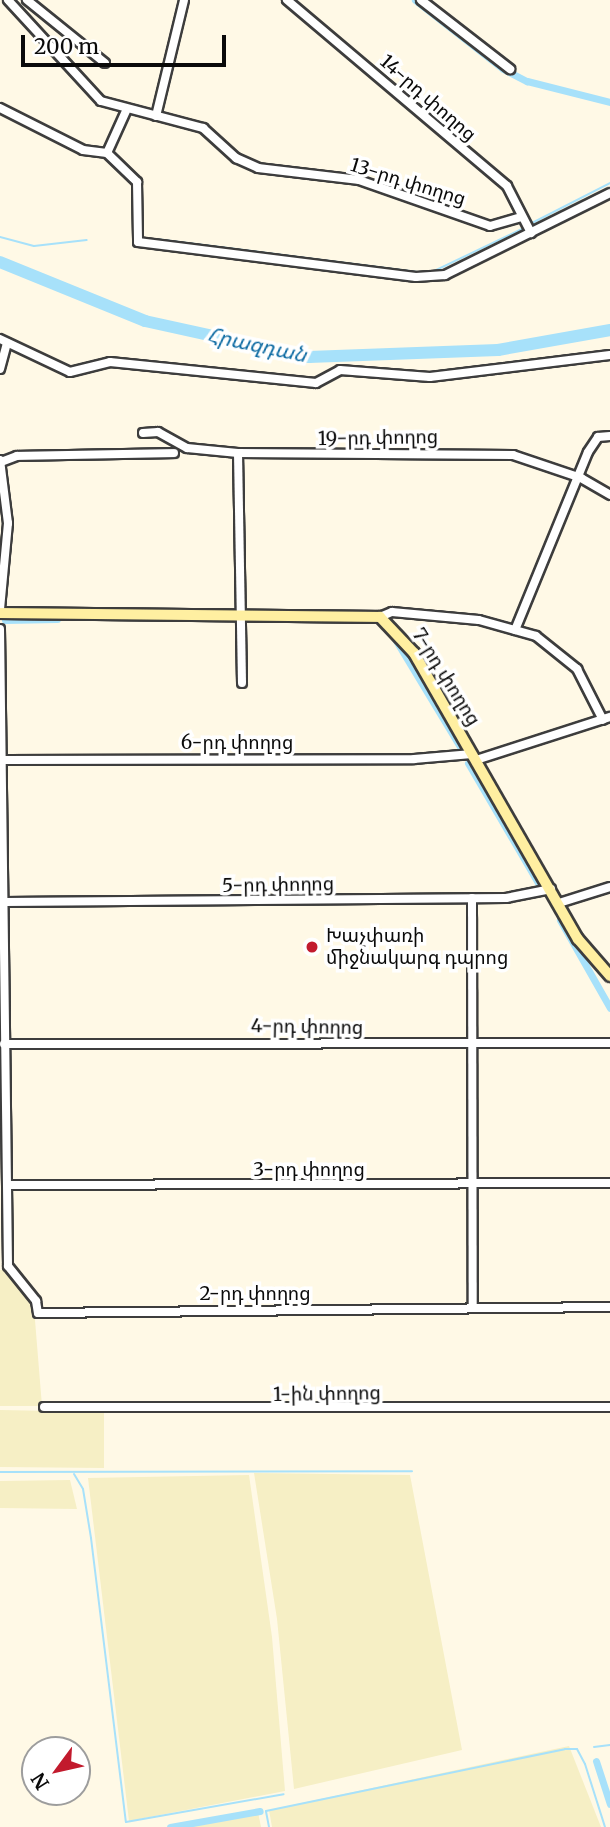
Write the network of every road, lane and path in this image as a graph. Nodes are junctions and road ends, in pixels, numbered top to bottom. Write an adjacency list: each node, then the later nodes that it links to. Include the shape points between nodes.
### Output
1 (8, 0): 9 (street, 13-րդ փողոց, via 87,89)
2 (27, 0): 6 (street)
3 (184, 0): 10 (street)
4 (287, 0): 13 (street, 14-րդ փողոց, via 507,186)
5 (421, 0): 7 (street)
6 (105, 63)
7 (510, 69)
8 (0, 108): 11 (street, via 83,150)
9 (126, 111): 10 (street, 13-րդ փողոց); 11 (street)
10 (156, 116): 13 (street, 13-րդ փողոց, via 203,128 236,158 258,168 359,180 490,226)
11 (107, 153): 14 (street, via 137,182 138,242 416,277 445,275)
12 (610, 193): 14 (street)
13 (522, 217): 14 (street, 14-րդ փողոց)
14 (531, 233)
15 (4, 341): 16 (street, via 70,372 110,362 316,383 340,370 477,375); 17 (street)
16 (610, 355)
17 (0, 369)
18 (143, 433): 21 (street, 19-րդ փողոց, via 158,432 187,447)
19 (610, 436): 23 (street, via 593,442)
20 (174, 453): 22 (street, via 17,456)
21 (238, 453): 23 (street, 19-րդ փողոց, via 513,454); 26 (street)
22 (0, 461): 25 (street, via 8,523)
23 (581, 478): 24 (street, 19-րդ փողոց); 29 (street)
24 (610, 495)
25 (0, 611): 26 (main road)
26 (243, 612): 27 (main road); 30 (street)
27 (380, 617): 29 (street, via 392,612 479,620); 32 (main road, 7-րդ փողոց, via 414,653)
28 (0, 629): 33 (street)
29 (515, 630): 31 (street, via 536,636 567,657)
30 (242, 683)
31 (606, 718): 32 (street, 6-րդ փողոց)
32 (474, 757): 33 (street, 6-րդ փողոց); 35 (main road, 7-րդ փողոց)
33 (1, 760): 37 (street)
34 (610, 887): 38 (street)
35 (551, 888): 36 (street, 5-րդ փողոց, via 506,898); 38 (main road, 7-րդ փողոց)
36 (472, 898): 37 (street, 5-րդ փողոց); 40 (street)
37 (5, 902): 42 (street)
38 (559, 904): 39 (main road, 7-րդ փողոց, via 594,961)
39 (610, 976)
40 (471, 1043): 41 (street, 4-րդ փողոց); 42 (street, 4-րդ փողոց); 45 (street)
41 (610, 1043)
42 (4, 1044): 44 (street, via 10,1093)
43 (610, 1183): 45 (street, 3-րդ փողոց)
44 (8, 1185): 45 (street, 3-րդ փողոց); 46 (street, 2-րդ փողոց, via 8,1266 36,1301 38,1313)
45 (472, 1185): 46 (street)
46 (473, 1307): 47 (street, 2-րդ փողոց)
47 (610, 1307)
48 (44, 1407): 49 (street, 1-ին փողոց)
49 (610, 1407)

